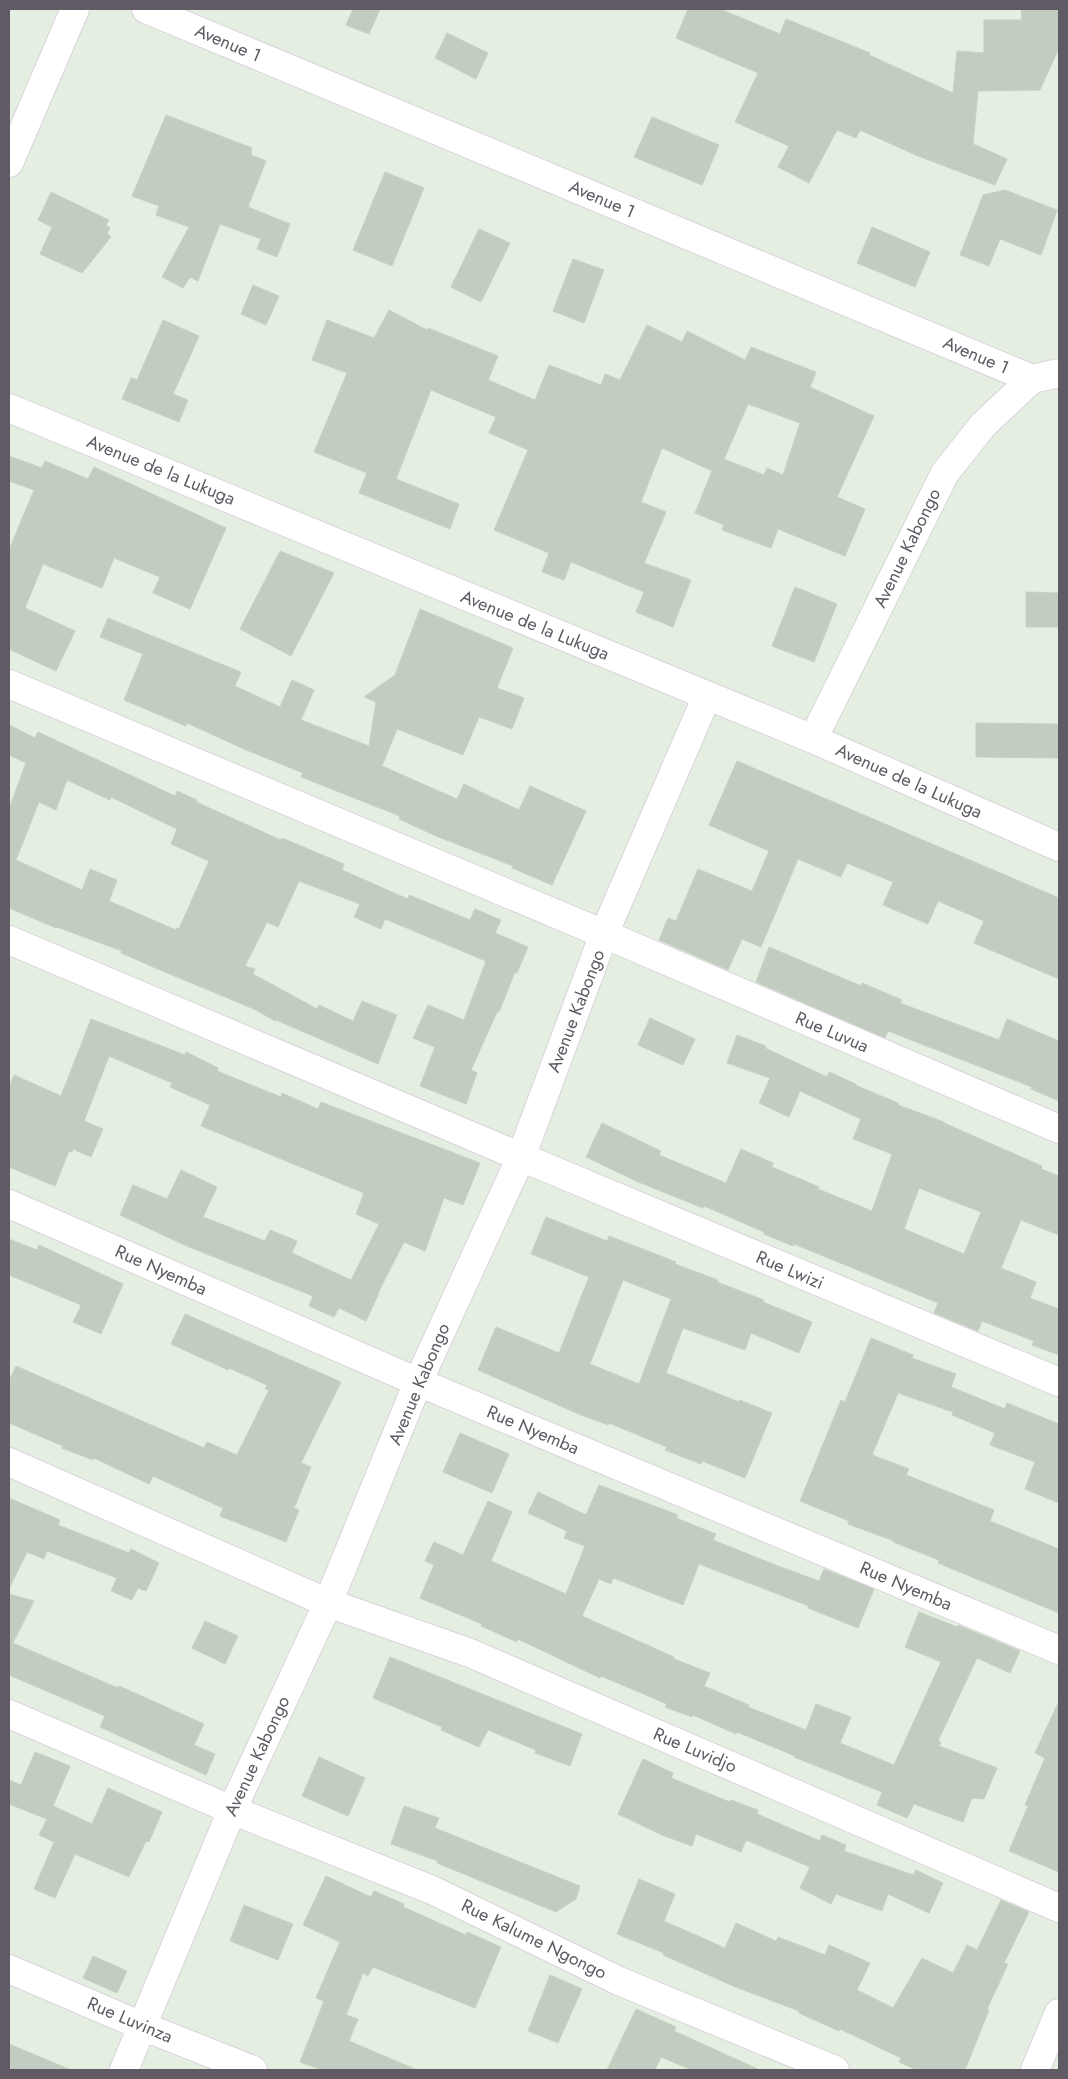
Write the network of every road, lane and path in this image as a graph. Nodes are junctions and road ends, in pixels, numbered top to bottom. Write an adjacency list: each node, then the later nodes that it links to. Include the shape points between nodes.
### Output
1 (75, 9): 3 (street)
2 (146, 9): 5 (street, Avenue 1)
3 (9, 163)
4 (1059, 373): 5 (street, Avenue 1)
5 (1032, 379): 9 (street, Avenue Kabongo, via 983,425 945,473)
6 (9, 408): 8 (street, Avenue de la Lukuga)
7 (9, 684): 11 (street, Rue Luvua)
8 (706, 696): 9 (street, Avenue de la Lukuga); 11 (street, Avenue Kabongo)
9 (813, 739): 10 (street, Avenue de la Lukuga)
10 (1059, 847)
11 (604, 934): 13 (street, Rue Luvua); 14 (street, Avenue Kabongo)
12 (9, 940): 14 (street, Rue Lwizi)
13 (1059, 1130)
14 (521, 1157): 16 (street, Avenue Kabongo); 17 (street, Rue Lwizi)
15 (9, 1204): 16 (street, Rue Nyemba)
16 (418, 1382): 19 (street, Avenue Kabongo); 20 (street, Rue Nyemba)
17 (1059, 1382)
18 (9, 1462): 19 (street, Rue Luvidjo)
19 (328, 1603): 22 (street, Avenue Kabongo); 23 (street, Rue Luvidjo, via 470,1653)
20 (1059, 1650)
21 (9, 1714): 22 (street, Rue Kalume Ngongo)
22 (232, 1810): 26 (street, Avenue Kabongo); 29 (street, Rue Kalume Ngongo, via 432,1890 619,1981)
23 (1059, 1908)
24 (9, 1969): 26 (street, Rue Luvinza)
25 (1059, 2013): 30 (street)
26 (142, 2026): 27 (street, Avenue Kabongo); 28 (street, Rue Luvinza)
27 (124, 2070)
28 (253, 2070)
29 (834, 2070)
30 (1035, 2070)

